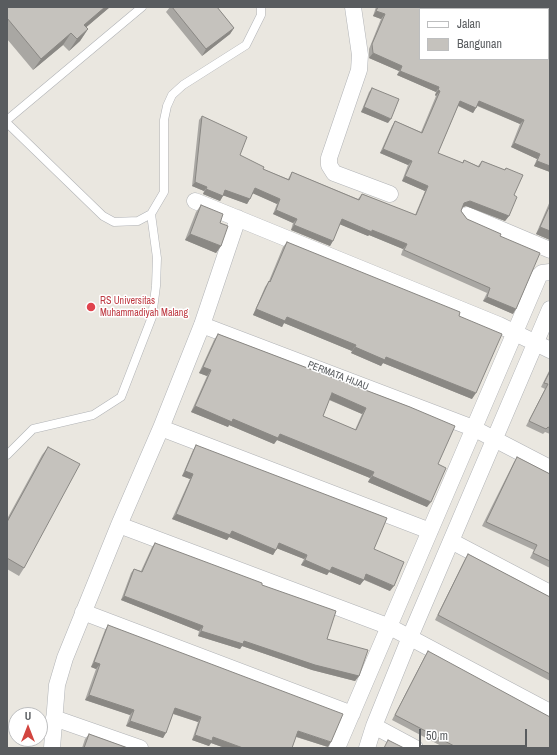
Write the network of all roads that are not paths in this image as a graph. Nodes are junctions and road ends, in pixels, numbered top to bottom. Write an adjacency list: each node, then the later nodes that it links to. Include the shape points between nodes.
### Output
1 (142, 7): 4 (lane)
2 (261, 7): 7 (lane, via 261,15 246,45 183,85 172,95 164,120 164,192)
3 (353, 7): 5 (street, via 360,55 359,70 329,165 334,173)
4 (7, 122): 7 (lane, via 103,216 114,222 126,222 138,221)
5 (390, 194)
6 (195, 201): 9 (street)
7 (151, 214): 19 (lane, via 157,258 152,317 121,397 93,415 33,429)
8 (467, 215): 10 (street)
9 (238, 218): 13 (street); 14 (street)
10 (550, 250)
11 (550, 272): 14 (street, via 539,276)
12 (550, 309): 15 (street)
13 (202, 324): 16 (street); 17 (street, PERMATA HIJAU)
14 (515, 332): 15 (street); 17 (street)
15 (543, 346): 18 (street)
16 (161, 428): 21 (street); 22 (street)
17 (473, 428): 18 (street, PERMATA HIJAU); 22 (street)
18 (494, 438): 20 (street, PERMATA HIJAU); 23 (street)
19 (7, 455)
20 (550, 468)
21 (119, 525): 25 (street); 26 (street)
22 (430, 531): 26 (street)
23 (451, 541): 24 (street); 27 (street)
24 (550, 593)
25 (83, 612): 29 (street); 30 (street, via 57,685)
26 (390, 627): 27 (street); 29 (street)
27 (410, 637): 28 (street); 31 (street)
28 (550, 712)
29 (352, 714): 34 (street)
30 (54, 718): 32 (street); 33 (street)
31 (374, 726): 35 (street); 36 (street)
32 (52, 748)
33 (140, 748)
34 (337, 748)
35 (367, 748)
36 (415, 748)

